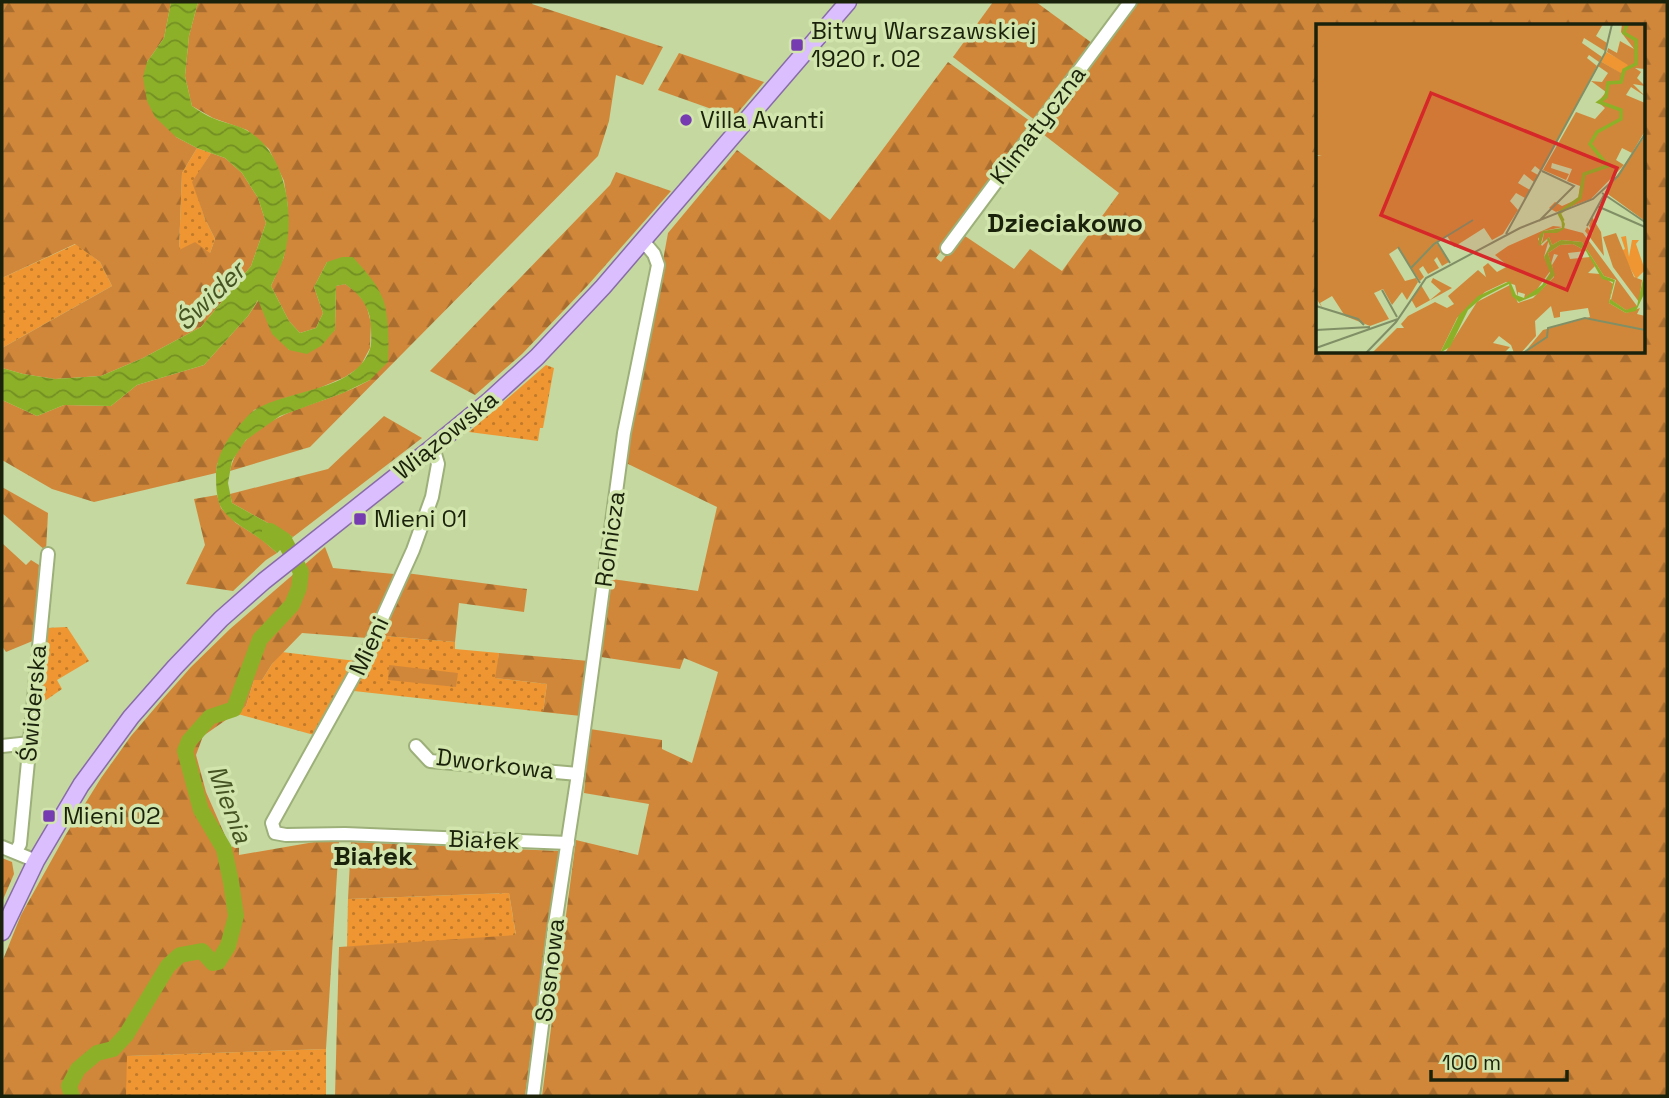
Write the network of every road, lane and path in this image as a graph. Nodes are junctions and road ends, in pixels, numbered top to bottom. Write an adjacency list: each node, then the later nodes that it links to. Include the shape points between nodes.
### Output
1 (848, 2): 3 (main road, Wiązowska)
2 (1130, 2): 4 (street, Klimatyczna)
3 (643, 241): 5 (main road, Wiązowska, via 537,357); 10 (street, Rolnicza, via 658,265 624,433)
4 (947, 248)
5 (433, 447): 11 (street, Mieni, via 438,464 432,498 413,550 366,654 272,823); 15 (main road, Wiązowska, via 221,619 131,717 81,785)
6 (48, 554): 7 (street, Świderska)
7 (30, 743): 8 (street); 14 (street, Świderska)
8 (2, 746)
9 (416, 746): 10 (street, Dworkowa, via 430,761)
10 (578, 774): 12 (street, Rolnicza)
11 (275, 833): 12 (street, Białek)
12 (568, 843): 17 (street, Sosnowa)
13 (2, 847): 14 (street)
14 (16, 851): 15 (street)
15 (36, 861): 16 (main road, Wiązowska)
16 (2, 932)
17 (533, 1096)

